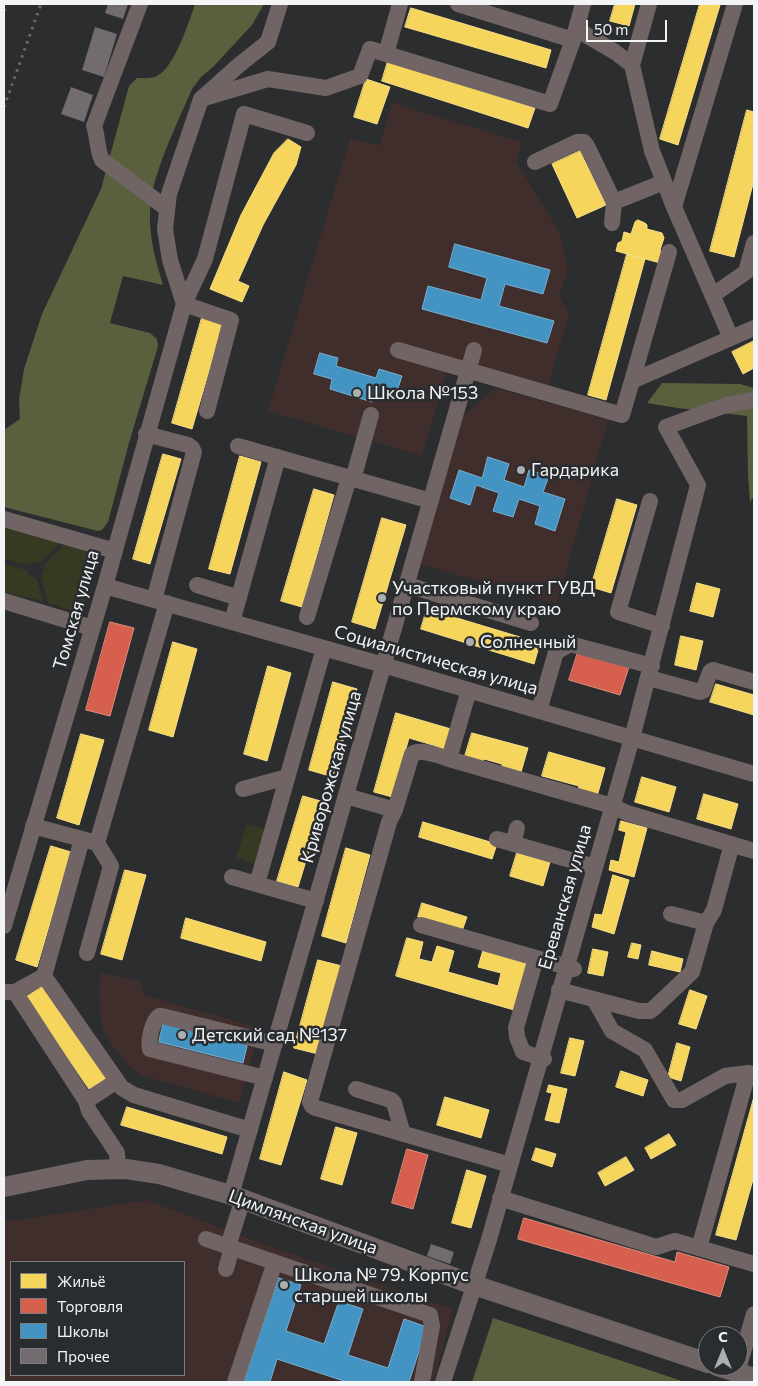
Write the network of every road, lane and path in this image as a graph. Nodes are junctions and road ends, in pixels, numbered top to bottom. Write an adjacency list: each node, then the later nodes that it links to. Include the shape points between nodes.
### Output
1 (140, 4): 16 (street, via 94,126 98,154 102,160)
2 (280, 4): 11 (street, via 268,42)
3 (400, 4): 9 (street)
4 (458, 4): 8 (street)
5 (583, 4): 8 (street)
6 (649, 4): 10 (street)
7 (734, 4): 17 (street)
8 (575, 35): 9 (street, via 550,104); 10 (street, via 615,52)
9 (386, 54): 11 (street, via 370,49 360,76 326,88 268,79)
10 (632, 65): 14 (street, via 652,150)
11 (201, 99): 16 (street)
12 (306, 132): 22 (street, Томская улица, via 244,114 205,259)
13 (535, 162): 15 (street, via 577,142 584,142)
14 (664, 182): 15 (street); 17 (street)
15 (614, 202): 18 (street)
16 (166, 208): 22 (street, via 168,249)
17 (674, 208): 21 (street)
18 (612, 223)
19 (754, 243): 21 (street, via 746,272)
20 (670, 252): 28 (street)
21 (713, 296): 24 (street)
22 (184, 304): 30 (street, via 231,320); 32 (street, Томская улица)
23 (754, 328): 24 (street)
24 (731, 338): 28 (street)
25 (398, 350): 27 (street)
26 (474, 350): 27 (street, Криворожская улица)
27 (468, 370): 28 (street, via 622,415); 36 (street, Криворожская улица)
28 (632, 380)
29 (754, 400): 49 (street, Ереванская улица, via 726,405 666,427 698,485)
30 (207, 411)
31 (371, 416): 35 (street)
32 (146, 434): 39 (street, Томская улица); 45 (street, via 188,445 194,452)
33 (238, 446): 34 (street)
34 (278, 457): 35 (street); 43 (street)
35 (351, 478): 36 (street); 46 (street)
36 (431, 501): 40 (street, Криворожская улица)
37 (650, 501): 49 (street, via 618,612)
38 (4, 519): 39 (street)
39 (115, 551): 41 (street, Томская улица)
40 (406, 585): 48 (street); 52 (street, Криворожская улица)
41 (105, 586): 45 (street, Социалистическая улица); 50 (street, Томская улица)
42 (197, 586): 43 (street)
43 (239, 598): 47 (street)
44 (4, 601): 50 (street)
45 (160, 601): 47 (street, Социалистическая улица); 68 (street)
46 (308, 617)
47 (232, 622): 51 (street, Социалистическая улица)
48 (531, 623)
49 (662, 626): 53 (street, Ереванская улица)
50 (92, 628): 65 (street, Томская улица)
51 (324, 648): 52 (street, Социалистическая улица); 60 (street)
52 (384, 665): 55 (street, Социалистическая улица); 62 (street, Криворожская улица)
53 (650, 672): 54 (street, via 700,692 703,692 713,670); 56 (street, via 570,644 556,652); 57 (street, Ереванская улица)
54 (754, 682)
55 (469, 690): 56 (street, Социалистическая улица); 58 (street)
56 (539, 711): 57 (street, Социалистическая улица)
57 (632, 738): 59 (street, Социалистическая улица); 63 (street, Ереванская улица)
58 (449, 759): 63 (street); 64 (street, via 416,751 412,754)
59 (754, 774)
60 (287, 777): 61 (street); 74 (street)
61 (243, 789)
62 (346, 796): 64 (street); 75 (street, Криворожская улица)
63 (612, 806): 70 (street); 72 (street, Ереванская улица)
64 (395, 810): 95 (street, via 310,1102 316,1108)
65 (34, 826): 68 (street); 79 (street, Томская улица)
66 (517, 828): 69 (street)
67 (497, 839): 69 (street)
68 (90, 841): 80 (street, via 111,866); 83 (street)
69 (513, 844): 72 (street)
70 (732, 844): 71 (street); 77 (street, via 714,910)
71 (754, 851)
72 (595, 867): 82 (street, Ереванская улица)
73 (232, 877): 74 (street)
74 (257, 884): 75 (street)
75 (316, 901): 87 (street, Криворожская улица)
76 (671, 914): 77 (street)
77 (706, 923): 86 (street, via 692,972 650,1011)
78 (421, 925): 81 (street)
79 (4, 926)
80 (87, 953)
81 (536, 958): 82 (street); 88 (street, via 516,1032 523,1052)
82 (570, 967): 84 (street, Ереванская улица)
83 (44, 976): 85 (street); 91 (street)
84 (559, 990): 86 (street); 88 (street, Ереванская улица)
85 (9, 992): 93 (street)
86 (594, 999): 89 (street, via 612,1031 645,1050 674,1100 682,1100 724,1076)
87 (275, 1044): 90 (street, Криворожская улица); 90 (street, via 162,1016 155,1020 150,1049)
88 (542, 1058): 96 (street, Ереванская улица)
89 (751, 1073): 103 (street)
90 (265, 1078): 94 (street, Криворожская улица)
91 (117, 1081): 93 (street); 94 (street, via 122,1088 134,1094)
92 (356, 1089): 95 (street, via 391,1100)
93 (86, 1101): 97 (street, via 89,1111 117,1153)
94 (250, 1130): 99 (street, Криворожская улица)
95 (403, 1134): 96 (street)
96 (510, 1165): 100 (street, Ереванская улица)
97 (118, 1169): 98 (main road, Цимлянская улица, via 87,1170); 99 (main road, Цимлянская улица, via 159,1174)
98 (4, 1187)
99 (237, 1197): 102 (street, Криворожская улица); 107 (main road, Цимлянская улица)
100 (500, 1198): 103 (street, via 656,1247 675,1241); 107 (street, Ереванская улица)
101 (206, 1238): 102 (street)
102 (230, 1247): 104 (street); 106 (street, Криворожская улица)
103 (699, 1248): 105 (street)
104 (274, 1262): 111 (street); 112 (street, via 430,1315 432,1326)
105 (754, 1264)
106 (226, 1269)
107 (474, 1285): 109 (main road, Цимлянская улица); 113 (street, Ереванская улица)
108 (754, 1314): 110 (street)
109 (698, 1360)
110 (748, 1360)
111 (235, 1382)
112 (422, 1382)
113 (444, 1382)

